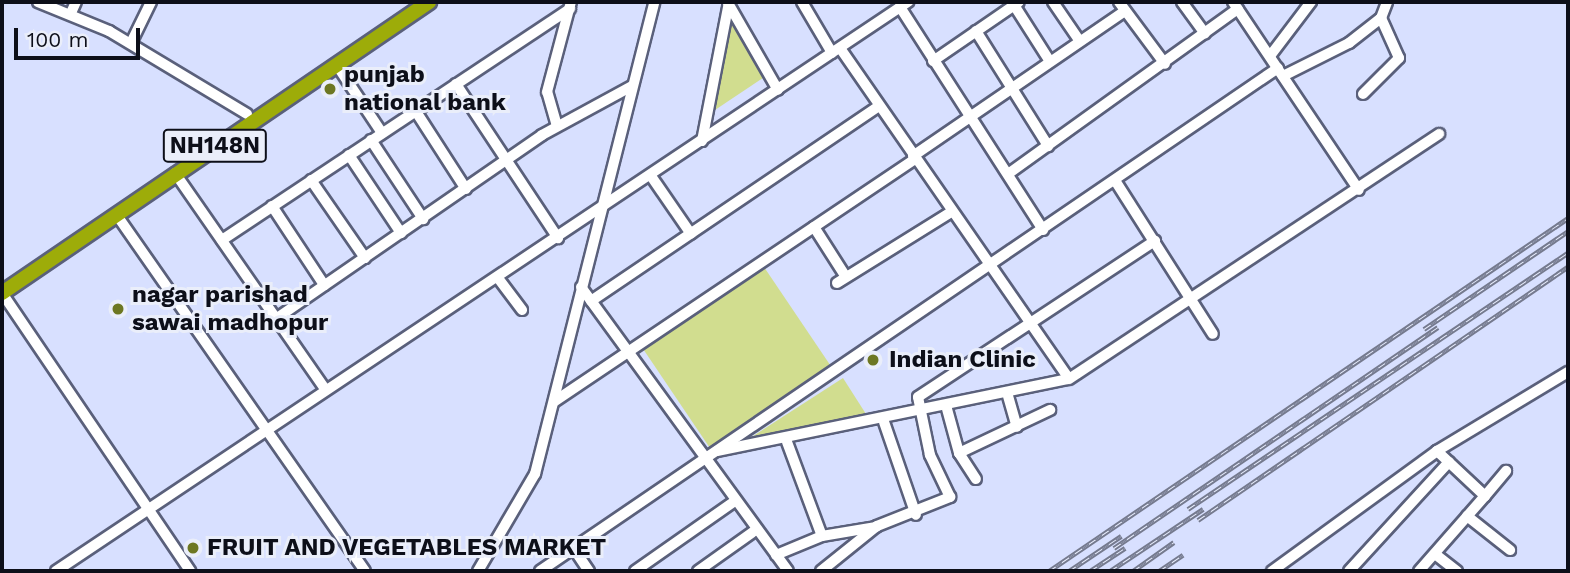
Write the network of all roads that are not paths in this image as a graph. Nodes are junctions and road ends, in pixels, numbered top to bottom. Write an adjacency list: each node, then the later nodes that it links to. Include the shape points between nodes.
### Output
1 (38, 2): 18 (street)
2 (76, 2): 18 (street)
3 (151, 2): 23 (street)
4 (412, 2): 38 (highway, NH148N)
5 (429, 2): 28 (highway, NH148N)
6 (654, 2): 32 (street)
7 (802, 2): 24 (street)
8 (1053, 2): 22 (street)
9 (1182, 2): 21 (street)
10 (1311, 2): 25 (street)
11 (1387, 2): 19 (street)
12 (729, 3): 34 (street); 44 (street)
13 (904, 4): 24 (street); 27 (street)
14 (1016, 4): 20 (street); 26 (street)
15 (570, 5): 31 (street); 40 (street, via 547,92)
16 (1236, 5): 21 (street); 25 (street)
17 (1122, 6): 22 (street); 29 (street)
18 (71, 13): 23 (street)
19 (1381, 18): 30 (street); 35 (street, via 1399,58)
20 (975, 32): 27 (street); 33 (street)
21 (1205, 34): 29 (street)
22 (1079, 40): 26 (street)
23 (131, 43): 38 (street)
24 (836, 50): 34 (street); 36 (street)
25 (1270, 56): 30 (street)
26 (1049, 60): 33 (street)
27 (933, 61): 39 (street)
28 (336, 64): 41 (street); 49 (highway, NH148N)
29 (1165, 64): 45 (street)
30 (1281, 72): 53 (street); 55 (street)
31 (456, 84): 37 (street); 48 (street)
32 (632, 86): 40 (street); 57 (street)
33 (1008, 86): 39 (street); 45 (street)
34 (778, 90): 44 (street)
35 (1363, 94)
36 (879, 106): 47 (street); 64 (street)
37 (415, 110): 41 (street); 54 (street)
38 (247, 114): 71 (highway, NH148N)
39 (966, 114): 47 (street); 50 (street)
40 (557, 126): 48 (street)
41 (382, 133): 43 (street)
42 (1439, 134): 55 (street)
43 (371, 140): 46 (street); 60 (street)
44 (702, 141): 51 (street)
45 (1048, 146): 50 (street)
46 (349, 155): 52 (street); 63 (street)
47 (914, 157): 58 (street); 61 (street)
48 (507, 161): 54 (street); 65 (street)
49 (175, 173): 59 (highway, NH148N); 66 (street)
50 (1008, 174): 62 (street)
51 (651, 176): 57 (street); 64 (street)
52 (311, 180): 56 (street); 68 (street)
53 (1116, 182): 62 (street); 67 (street)
54 (466, 189): 60 (street)
55 (1359, 190): 75 (street)
56 (272, 206): 66 (street); 72 (street)
57 (601, 210): 65 (street); 73 (street)
58 (951, 212): 61 (street, via 841,280); 69 (street)
59 (116, 214): 74 (highway, NH148N); 92 (street)
60 (423, 219): 63 (street)
61 (814, 227): 81 (street)
62 (1043, 230): 69 (street)
63 (401, 233): 68 (street)
64 (691, 233): 76 (street)
65 (558, 239): 70 (street)
66 (222, 240): 78 (street)
67 (1155, 241): 75 (street); 79 (street)
68 (365, 258): 72 (street)
69 (993, 265): 79 (street); 95 (street)
70 (498, 278): 77 (street); 84 (street)
71 (2, 282)
72 (324, 285): 78 (street)
73 (581, 287): 76 (street); 86 (street)
74 (2, 293): 102 (street)
75 (1194, 300): 80 (street); 83 (street)
76 (591, 301): 81 (street)
77 (522, 310)
78 (277, 318): 84 (street)
79 (1032, 321): 83 (street); 89 (street, via 924,391 916,402)
80 (1213, 334)
81 (628, 352): 86 (street); 95 (street)
82 (1568, 372): 94 (street)
83 (1069, 380): 85 (street)
84 (326, 390): 92 (street)
85 (1007, 397): 87 (street); 91 (street)
86 (555, 401): 116 (street, via 535,474)
87 (947, 409): 89 (street); 96 (street)
88 (1050, 410): 91 (street)
89 (919, 414): 90 (street); 103 (street, via 950,497)
90 (884, 422): 93 (street); 103 (street)
91 (1017, 427): 96 (street)
92 (267, 429): 102 (street); 115 (street)
93 (787, 442): 95 (street); 107 (street)
94 (1437, 451): 97 (street); 123 (street)
95 (712, 453): 101 (street); 108 (street)
96 (959, 453): 99 (street)
97 (1450, 462): 100 (street); 112 (street)
98 (1506, 471): 100 (street)
99 (976, 480)
100 (1485, 496): 104 (street)
101 (736, 501): 106 (street); 119 (street)
102 (149, 509): 113 (street); 114 (street)
103 (916, 515): 105 (street)
104 (1467, 516): 109 (street); 110 (street)
105 (877, 526): 107 (street); 122 (street)
106 (757, 529): 111 (street); 120 (street)
107 (822, 536): 111 (street)
108 (575, 549): 117 (street); 118 (street)
109 (1510, 550)
110 (1435, 554): 124 (street); 125 (street)
111 (776, 555): 121 (street)
112 (1356, 569)
113 (56, 571)
114 (190, 571)
115 (365, 571)
116 (478, 571)
117 (540, 571)
118 (589, 571)
119 (635, 571)
120 (698, 571)
121 (788, 571)
122 (821, 571)
123 (1272, 571)
124 (1419, 571)
125 (1457, 571)

